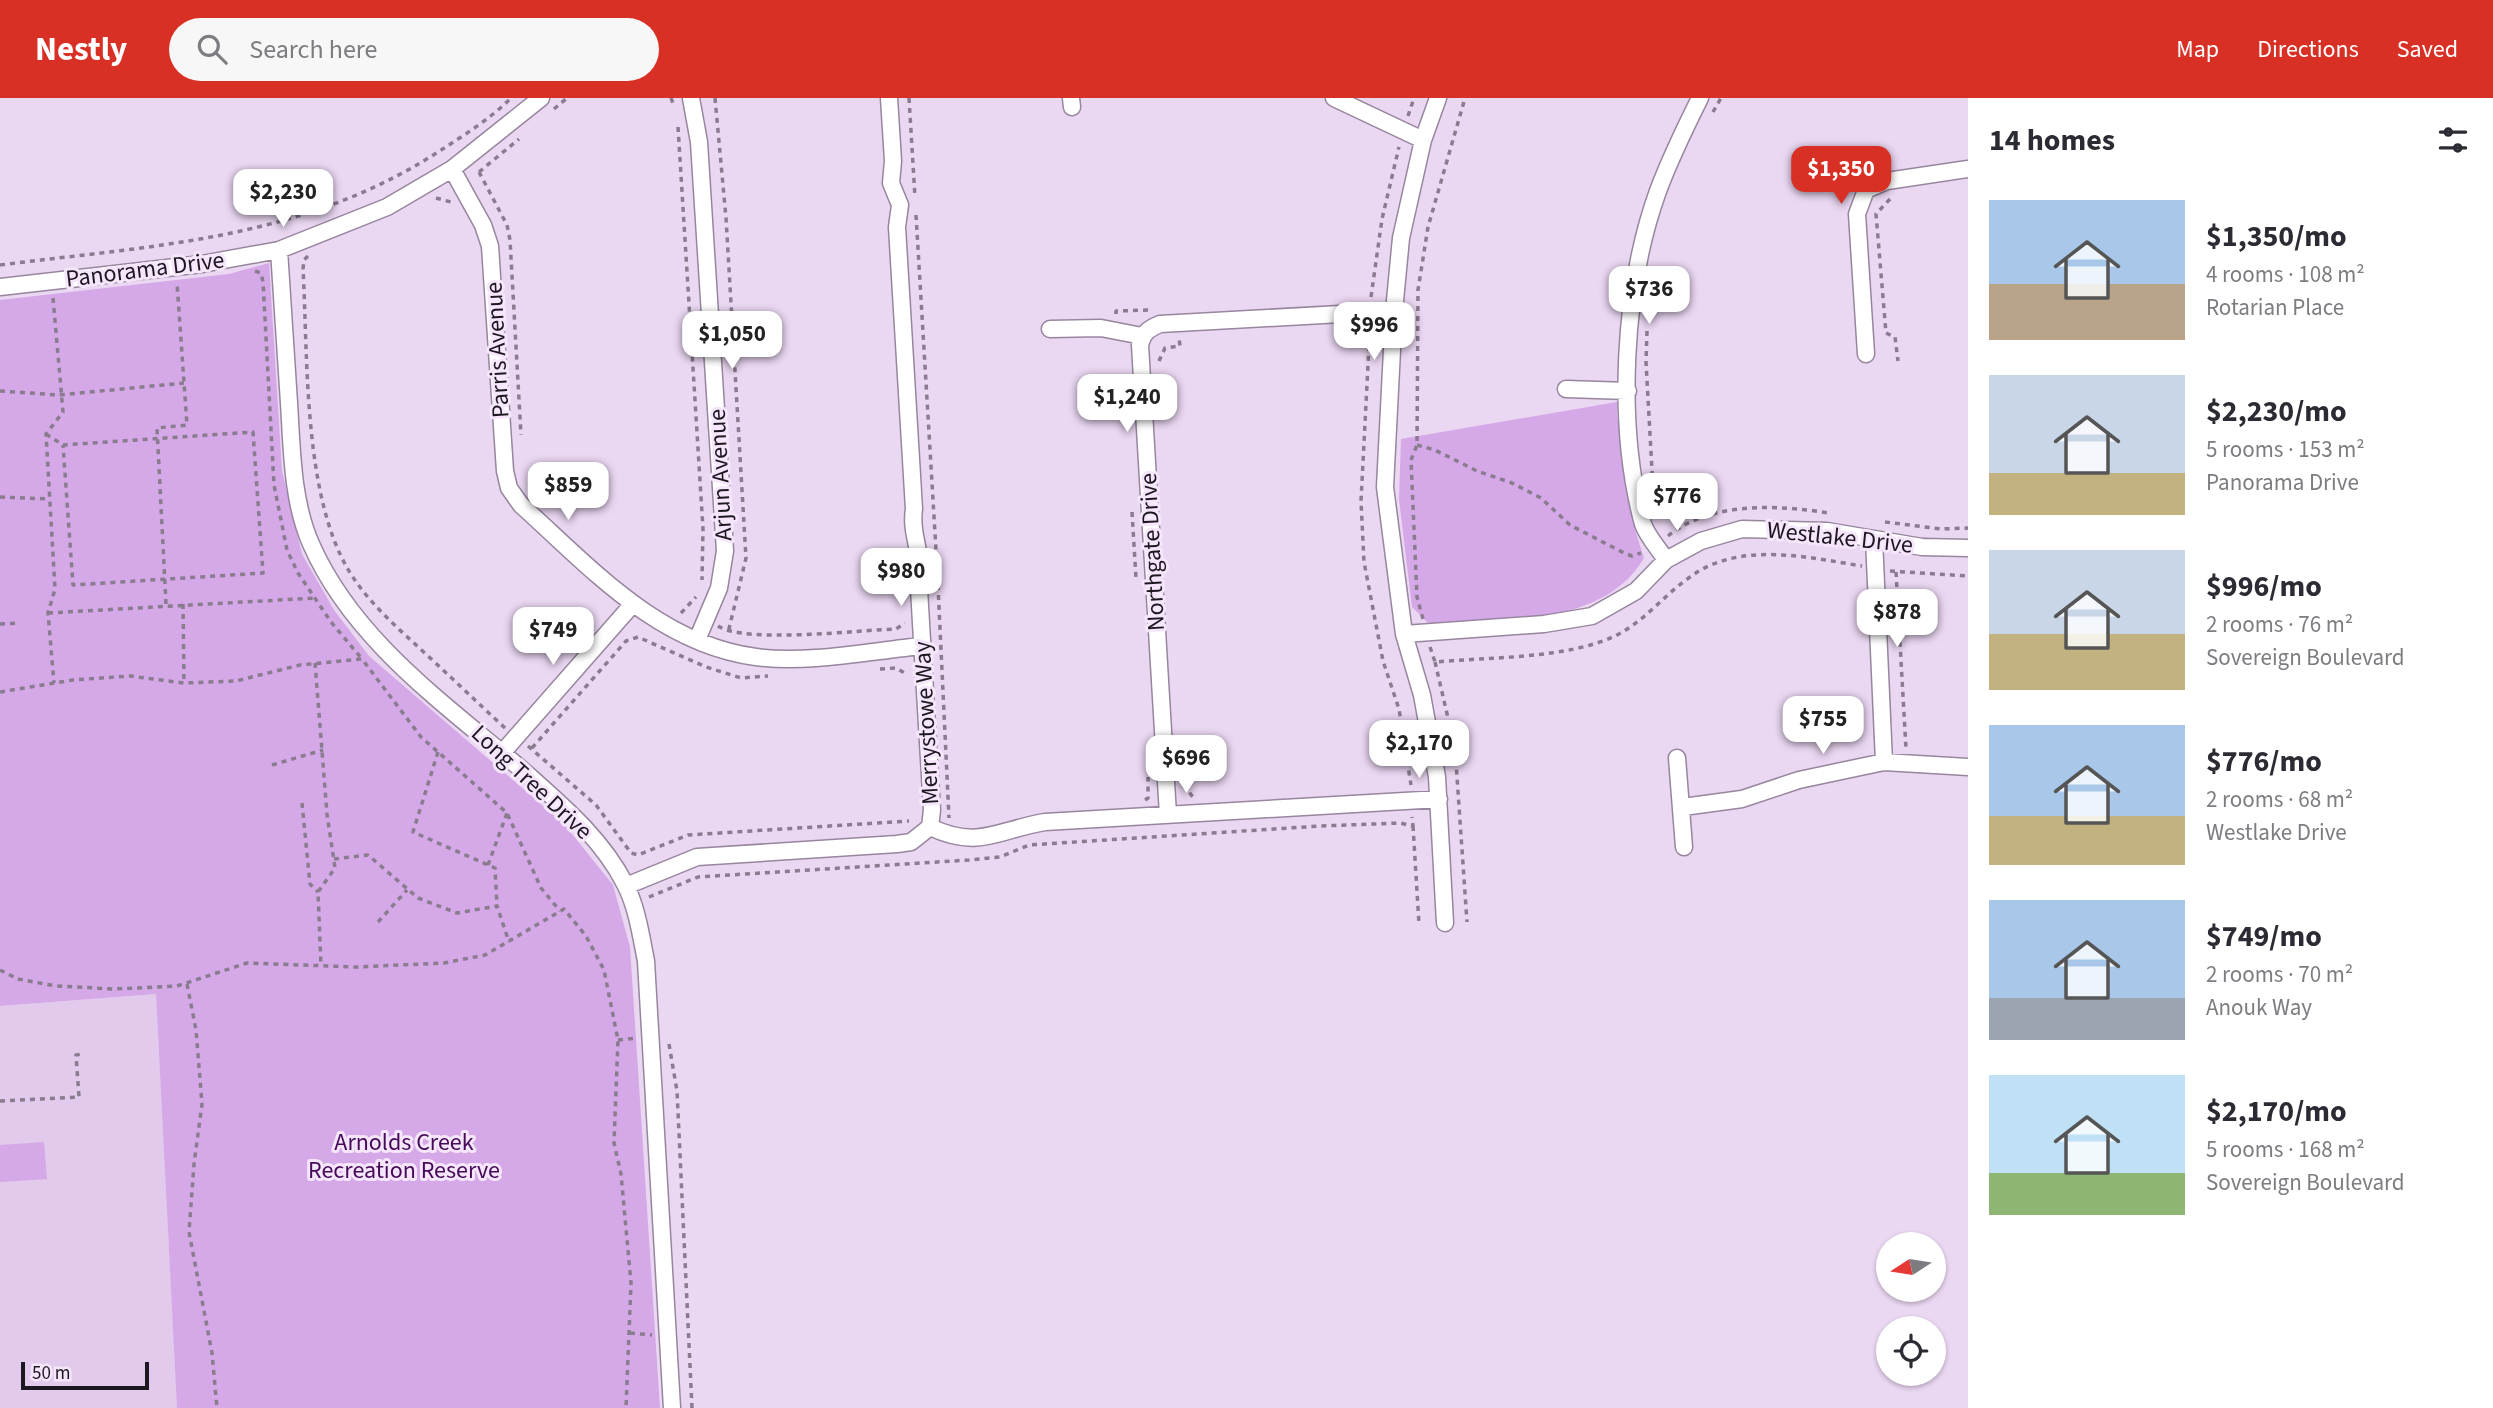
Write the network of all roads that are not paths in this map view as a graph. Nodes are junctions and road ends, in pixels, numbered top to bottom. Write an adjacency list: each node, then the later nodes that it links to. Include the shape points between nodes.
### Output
1 (541, 98): 8 (street, Panorama Drive)
2 (691, 98): 23 (street, Arjun Avenue, via 699,142 724,551 719,588)
3 (889, 98): 24 (street, Merrystowe Way, via 891,183 901,205 897,227 914,509 911,530 921,553)
4 (1334, 98): 7 (street)
5 (1438, 98): 7 (street)
6 (1700, 98): 17 (street, via 1657,193 1638,261)
7 (1423, 140): 12 (street, via 1401,238)
8 (452, 169): 10 (street, Panorama Drive, via 387,206); 21 (street, Parris Avenue, via 490,246 509,488 521,505)
9 (1968, 169): 15 (street, via 1887,181 1866,190 1857,214)
10 (279, 250): 11 (street, Panorama Drive, via 52,289); 25 (street, Long Tree Drive, via 294,471 310,542 355,619)
11 (0, 287)
12 (1394, 311): 14 (street, via 1370,304 1160,324); 22 (street, via 1385,487)
13 (1050, 329): 14 (street, via 1101,328)
14 (1142, 336): 31 (street, Northgate Drive)
15 (1866, 354)
16 (1566, 389): 17 (street)
17 (1628, 391): 20 (street, via 1644,526 1659,536)
18 (1874, 539): 19 (street, Westlake Drive); 20 (street, Westlake Drive, via 1782,527 1742,529 1701,541); 27 (street)
19 (1968, 548)
20 (1666, 560): 22 (street, Westlake Drive, via 1636,591 1592,616)
21 (632, 605): 23 (street, Parris Avenue); 25 (street)
22 (1404, 634): 29 (street, via 1431,740)
23 (697, 640): 24 (street, Parris Avenue, via 726,651 782,659)
24 (922, 646): 32 (street, Merrystowe Way)
25 (502, 753): 34 (street, Long Tree Drive, via 574,816)
26 (1677, 758): 30 (street)
27 (1884, 762): 28 (street); 30 (street, via 1799,780 1742,799)
28 (1968, 767)
29 (1439, 799): 31 (street); 35 (street)
30 (1683, 807): 33 (street)
31 (1168, 815): 32 (street, via 1045,822 984,838 961,839)
32 (930, 823): 34 (street, Merrystowe Way, via 911,842 697,857)
33 (1684, 847)
34 (626, 886): 36 (street, Long Tree Drive, via 646,961)
35 (1446, 923)
36 (672, 1408)

